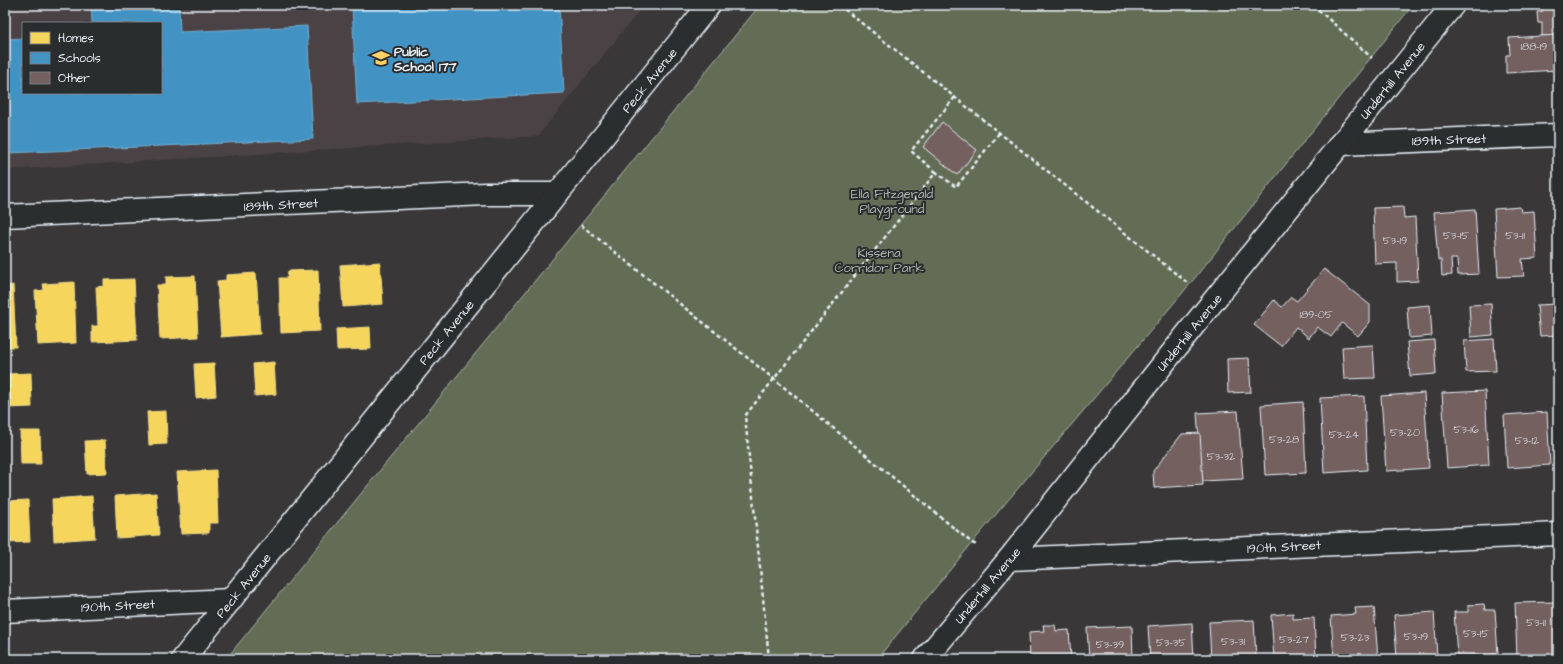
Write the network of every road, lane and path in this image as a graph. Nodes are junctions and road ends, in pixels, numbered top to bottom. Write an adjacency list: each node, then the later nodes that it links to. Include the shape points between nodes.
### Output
1 (709, 5): 11 (street, Peck Avenue)
2 (839, 5): 6 (path)
3 (1313, 5): 5 (path)
4 (1453, 5): 9 (street, Underhill Avenue)
5 (1372, 58)
6 (955, 97): 7 (path); 10 (path, via 911,151)
7 (1000, 132): 10 (path, via 956,187); 14 (path)
8 (1558, 135): 9 (street, 189th Street)
9 (1340, 144): 18 (street, Underhill Avenue)
10 (936, 172): 15 (path)
11 (558, 194): 12 (street, 189th Street, via 486,194); 19 (street, Peck Avenue)
12 (5, 216)
13 (581, 224): 15 (path)
14 (1190, 284)
15 (774, 379): 17 (path); 22 (path, via 745,416)
16 (1558, 534): 18 (street, 190th Street)
17 (977, 545)
18 (1009, 559): 23 (street, Underhill Avenue)
19 (231, 600): 20 (street, 190th Street); 21 (street, Peck Avenue)
20 (5, 611)
21 (183, 659)
22 (769, 659)
23 (926, 659)

